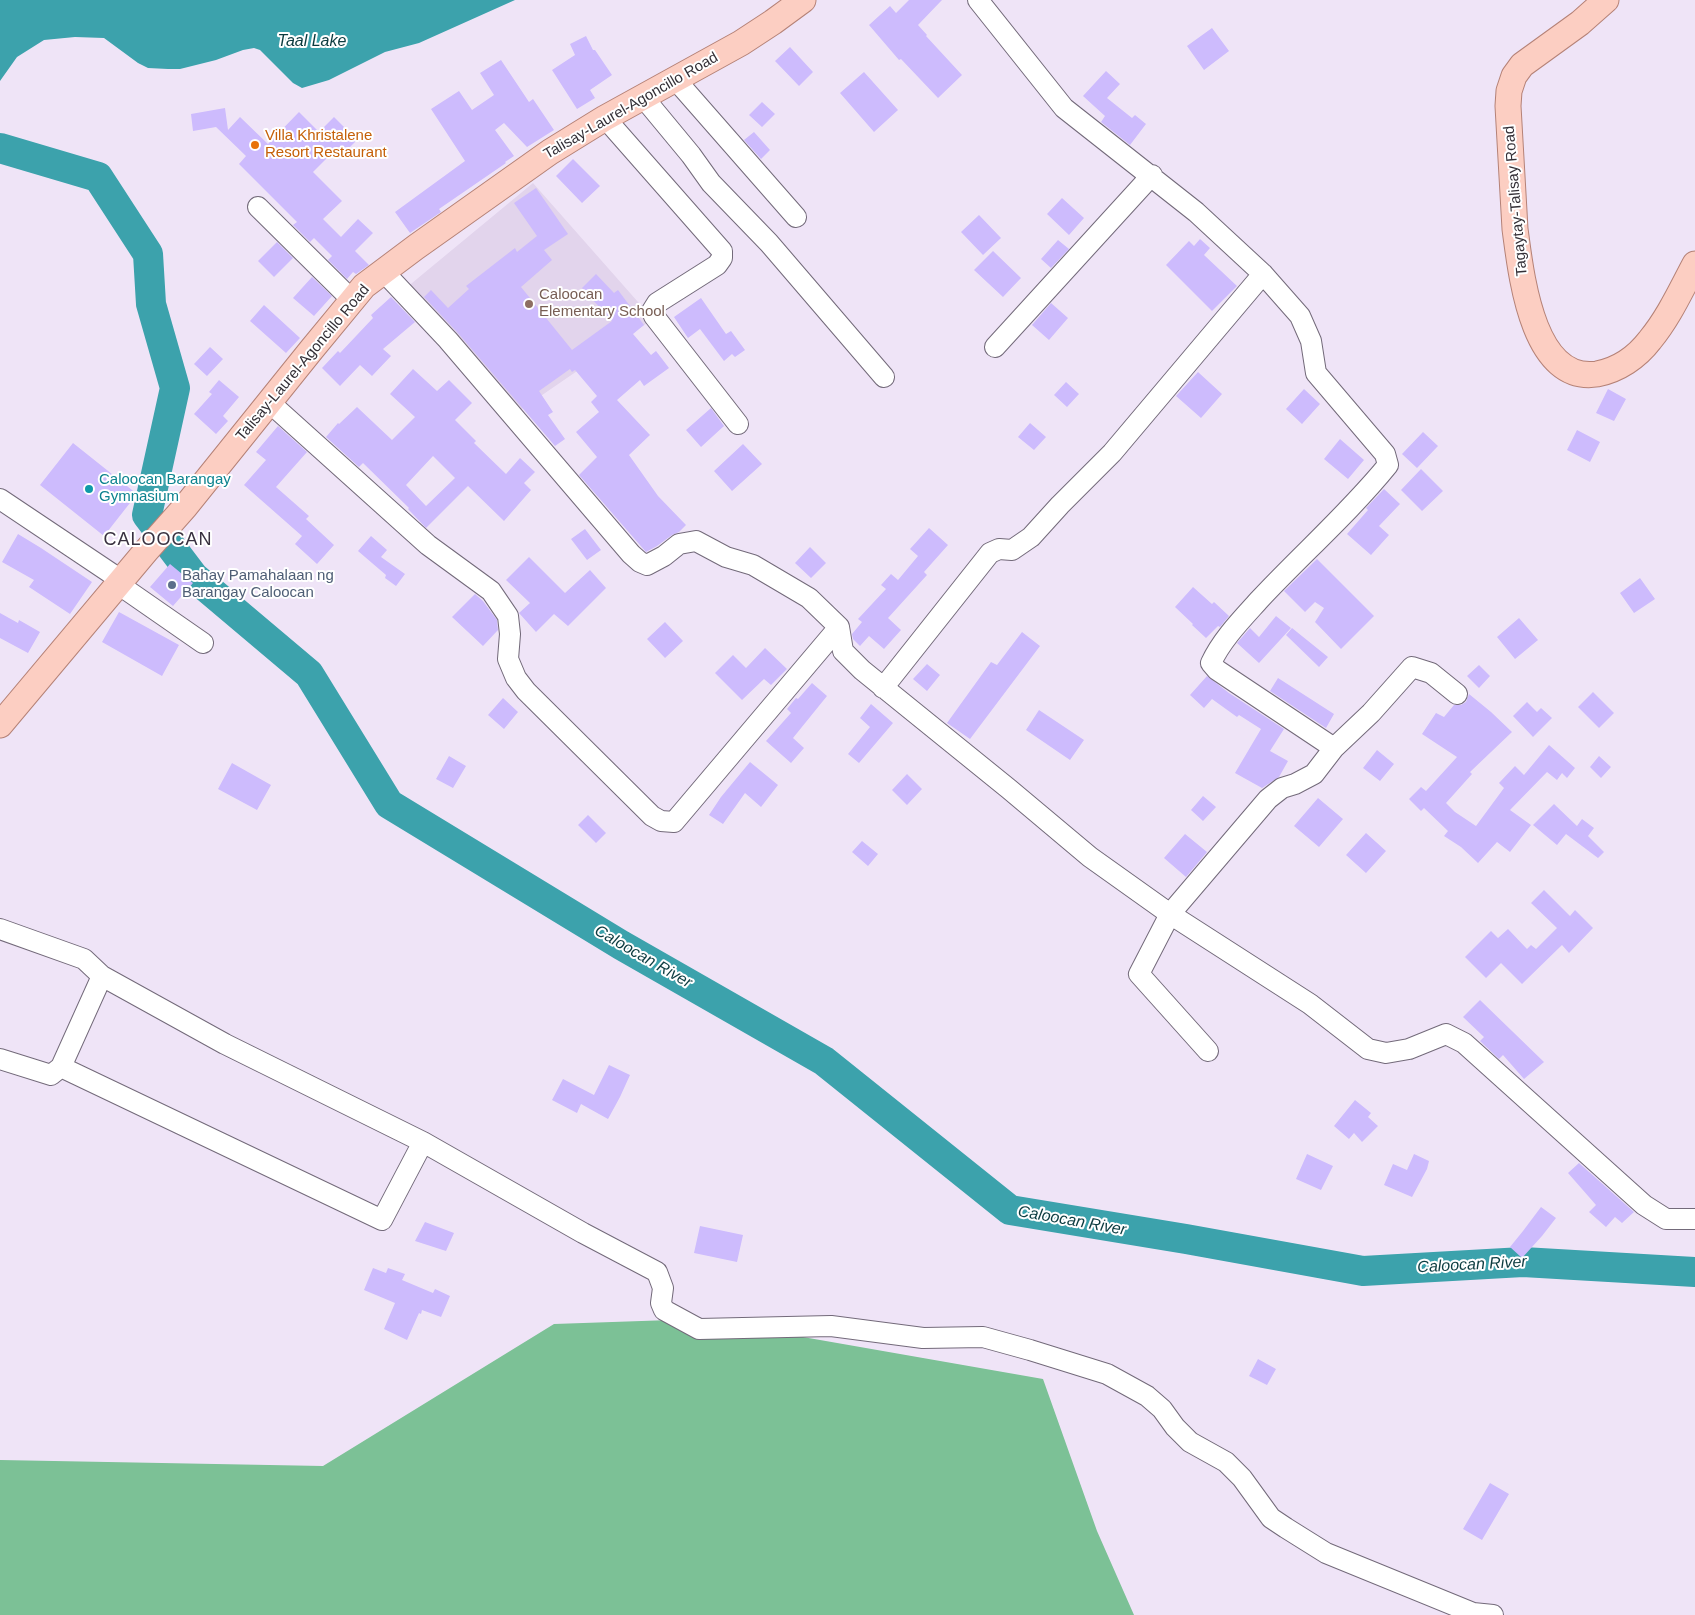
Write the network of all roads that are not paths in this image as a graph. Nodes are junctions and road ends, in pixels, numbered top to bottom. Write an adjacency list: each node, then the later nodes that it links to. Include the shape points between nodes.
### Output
1 (803, 0): 4 (main road, Talisay-Laurel-Agoncillo Road, via 740,43)
2 (978, 0): 7 (street, via 1064,108)
3 (1606, 0): 10 (main road, Tagaytay-Talisay Road, via 1580,24 1522,65 1514,76 1510,91 1508,106 1515,229 1529,306 1549,354 1566,369 1590,375 1620,367 1650,341)
4 (675, 79): 5 (main road, Talisay-Laurel-Agoncillo Road); 9 (street)
5 (642, 97): 6 (main road, Talisay-Laurel-Agoncillo Road); 15 (street, via 712,182)
6 (604, 118): 11 (main road, Talisay-Laurel-Agoncillo Road, via 550,152); 17 (street, via 722,251 717,265 657,303 652,311)
7 (1152, 175): 12 (street); 14 (street)
8 (258, 207): 13 (street)
9 (796, 217)
10 (1695, 264)
11 (383, 271): 13 (main road, Talisay-Laurel-Agoncillo Road); 20 (street, via 448,340 640,562 647,565 680,544 696,542 766,572 809,598)
12 (1263, 274): 22 (street, via 1112,453 1031,537 1012,550 990,552); 25 (street, via 1300,316 1311,340 1316,373 1385,454 1388,465 1366,492 1243,617 1211,663)
13 (352, 300): 16 (main road, Talisay-Laurel-Agoncillo Road)
14 (995, 347)
15 (884, 377)
16 (270, 402): 19 (main road, Talisay-Laurel-Agoncillo Road); 20 (street, via 428,545 491,591 508,616 508,659 526,692 652,816 661,821 674,822)
17 (738, 424)
18 (0, 499): 19 (street)
19 (120, 582): 21 (street); 24 (main road, Talisay-Laurel-Agoncillo Road)
20 (839, 627): 22 (street, via 843,650)
21 (203, 643)
22 (883, 688): 26 (street, via 1090,857)
23 (1458, 694): 25 (street, via 1431,673 1412,667)
24 (0, 725)
25 (1334, 748): 26 (street, via 1314,774 1282,788 1268,800)
26 (1170, 914): 29 (street, via 1139,974); 33 (street, via 1310,1004 1368,1049 1386,1053 1409,1049 1446,1034 1464,1043 1644,1205 1666,1219)
27 (0, 929): 28 (street, via 84,959)
28 (102, 976): 31 (street); 32 (street, via 225,1044)
29 (1208, 1051)
30 (0, 1059): 31 (street, via 51,1075)
31 (61, 1066): 32 (street, via 382,1220)
32 (423, 1142): 34 (street, via 657,1272 663,1288 661,1303 664,1310 699,1329 831,1326 923,1338 983,1337 1107,1374 1147,1396 1190,1442 1226,1462 1271,1518 1326,1553 1473,1613)
33 (1695, 1219)
34 (1493, 1615)

